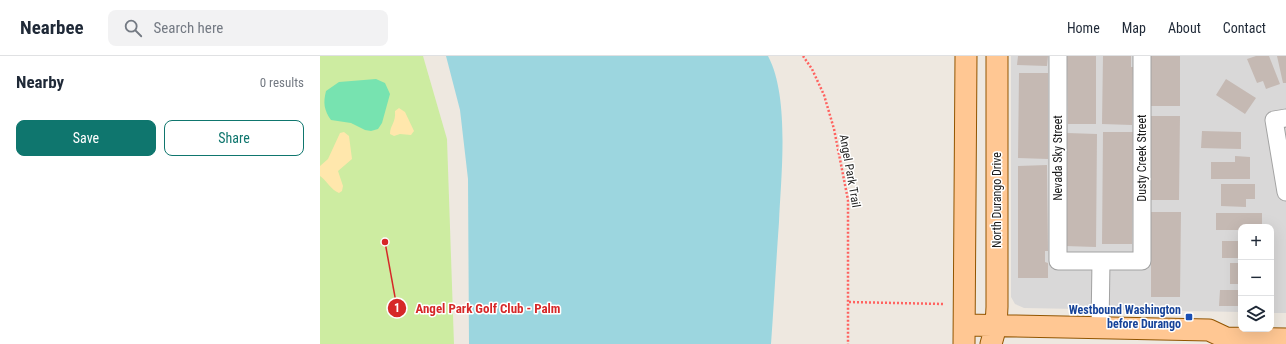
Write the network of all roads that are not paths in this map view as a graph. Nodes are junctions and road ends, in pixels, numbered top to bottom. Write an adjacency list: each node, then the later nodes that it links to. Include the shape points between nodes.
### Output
1 (966, 56): 9 (main road)
2 (998, 56): 10 (main road, North Durango Drive)
3 (1058, 56): 7 (street, Nevada Sky Street, via 1058,261)
4 (1142, 56): 7 (street, Dusty Creek Street, via 1142,261)
5 (1286, 118): 6 (street, via 1274,120)
6 (1286, 192)
7 (1101, 261): 8 (street)
8 (1100, 328): 10 (main road); 12 (main road, via 1209,330)
9 (964, 334): 10 (main road)
10 (993, 335)
11 (1286, 339): 12 (main road)
12 (1222, 341)

